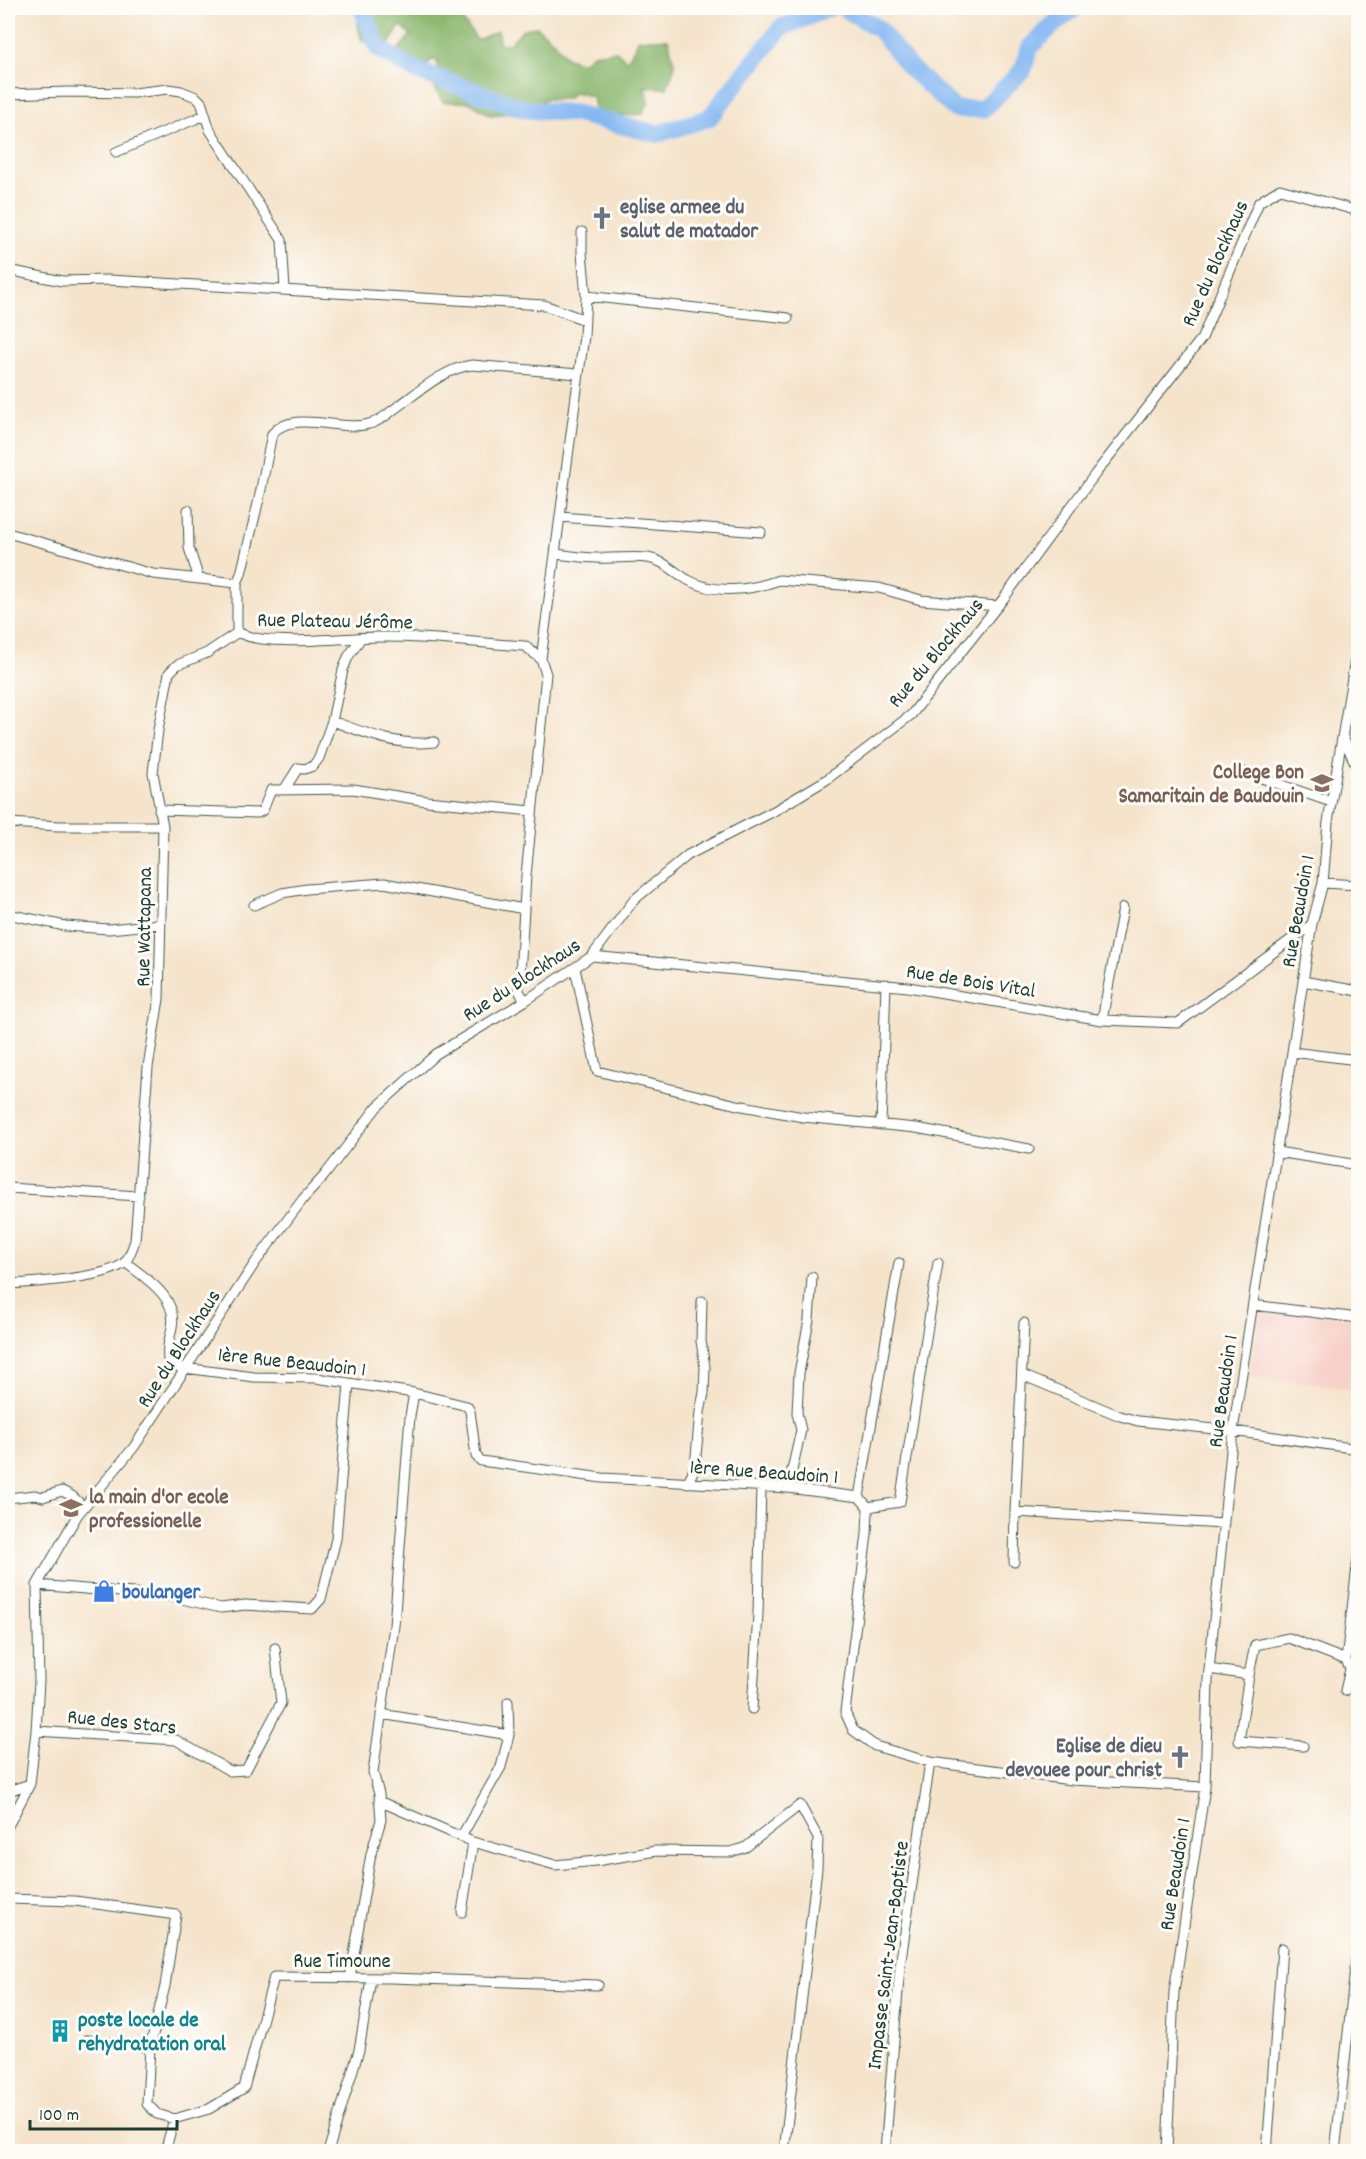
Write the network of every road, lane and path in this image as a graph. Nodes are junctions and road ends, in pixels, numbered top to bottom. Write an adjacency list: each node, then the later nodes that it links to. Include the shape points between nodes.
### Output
1 (8, 94): 2 (street, via 168,89 196,97)
2 (205, 116): 3 (street); 7 (street, via 210,130 282,240)
3 (116, 152)
4 (1359, 212): 19 (street, Rue du Blockhaus, via 1280,189 1259,201 1202,338)
5 (582, 232): 8 (street)
6 (8, 270): 7 (street, via 62,281)
7 (285, 290): 10 (street, via 544,305)
8 (586, 296): 9 (street); 10 (street)
9 (788, 318)
10 (585, 320): 11 (street)
11 (578, 374): 13 (street); 18 (street, Rue Plateau Jérôme, via 472,364 434,381 370,424 286,424 276,430)
12 (188, 510): 17 (street, via 189,548)
13 (560, 517): 14 (street); 16 (street)
14 (761, 532)
15 (8, 533): 17 (street, via 153,574)
16 (555, 554): 19 (street, via 647,558 664,562 691,582 711,587 745,589 779,580 879,588 921,600); 23 (street)
17 (199, 579): 18 (street)
18 (237, 583): 20 (street, Rue Plateau Jérôme)
19 (998, 606): 44 (street, Rue du Blockhaus, via 911,715 826,780 688,855 633,900)
20 (238, 632): 21 (street, Rue Plateau Jérôme, via 247,637 287,641); 32 (street, Rue Wattapana, via 169,673 153,773)
21 (361, 638): 23 (street, Rue Plateau Jérôme, via 525,646); 25 (street, via 348,657)
22 (1359, 642): 24 (street, Rue Beaudoin 1)
23 (541, 659): 33 (street, via 546,674)
24 (1357, 659): 26 (street, Rue Beaudoin 1)
25 (332, 721): 27 (street, via 398,743); 30 (street, via 317,762 295,771)
26 (1342, 734): 28 (street); 31 (street, Rue Beaudoin 1)
27 (434, 742)
28 (1359, 767)
29 (1244, 772): 31 (street)
30 (284, 790): 32 (street, via 271,790 258,813); 33 (street, via 353,789)
31 (1331, 802): 36 (street, Rue Beaudoin 1)
32 (159, 810): 35 (street, Rue Wattapana)
33 (532, 811): 40 (street)
34 (8, 823): 35 (street)
35 (163, 826): 42 (street, Rue Wattapana)
36 (1323, 884): 37 (street); 43 (street, Rue Beaudoin 1)
37 (1359, 885)
38 (254, 905): 40 (street, via 282,893 308,888 384,883)
39 (1123, 908): 50 (street)
40 (524, 909): 49 (street, via 519,991)
41 (8, 914): 42 (street, via 65,926 109,929)
42 (160, 924): 58 (street, Rue Wattapana, via 159,999 148,1067)
43 (1312, 924): 46 (street, Rue Beaudoin 1); 50 (street, Rue de Bois Vital, via 1178,1023)
44 (592, 956): 45 (street, Rue du Blockhaus); 47 (street, Rue de Bois Vital)
45 (575, 968): 49 (street, Rue du Blockhaus); 53 (street, via 597,1071 737,1105)
46 (1304, 981): 48 (street); 51 (street, Rue Beaudoin 1)
47 (886, 984): 50 (street, Rue de Bois Vital); 53 (street)
48 (1359, 991)
49 (525, 1001): 68 (street, Rue du Blockhaus, via 436,1054 377,1107 255,1263)
50 (1102, 1020)
51 (1292, 1052): 52 (street); 55 (street, Rue Beaudoin 1)
52 (1359, 1060)
53 (882, 1125): 54 (street)
54 (1029, 1149)
55 (1277, 1152): 56 (street); 65 (street, Rue Beaudoin 1)
56 (1359, 1165)
57 (8, 1188): 58 (street)
58 (139, 1196): 59 (street, Rue Wattapana, via 135,1241)
59 (125, 1262): 63 (street, via 105,1272); 68 (street, via 162,1293 172,1309 173,1326 166,1343 168,1359 177,1367)
60 (899, 1263): 77 (street)
61 (938, 1263): 80 (street, via 900,1502)
62 (812, 1276): 76 (street, via 799,1373 797,1413 801,1430)
63 (8, 1284)
64 (702, 1301): 74 (street, via 704,1393 695,1467)
65 (1253, 1305): 66 (street); 72 (street, Rue Beaudoin 1)
66 (1359, 1318)
67 (1024, 1323): 69 (street)
68 (188, 1368): 70 (street, 1ère Rue Beaudoin 1); 79 (street, Rue du Blockhaus, via 134,1447)
69 (1022, 1375): 72 (street, via 1138,1421); 81 (street)
70 (349, 1384): 71 (street, 1ère Rue Beaudoin 1); 85 (street, via 336,1539 321,1599 312,1609 245,1605 220,1608 169,1596)
71 (414, 1393): 74 (street, 1ère Rue Beaudoin 1, via 467,1406 476,1456 481,1461 602,1478); 93 (street, via 394,1626)
72 (1233, 1431): 73 (street); 82 (street, Rue Beaudoin 1)
73 (1359, 1449)
74 (688, 1483): 75 (street, 1ère Rue Beaudoin 1)
75 (761, 1486): 76 (street, 1ère Rue Beaudoin 1); 92 (street)
76 (788, 1488): 77 (street, 1ère Rue Beaudoin 1)
77 (859, 1497): 80 (street, 1ère Rue Beaudoin 1)
78 (8, 1498): 79 (street, via 43,1497 62,1491)
79 (84, 1507): 85 (street, Rue du Blockhaus)
80 (868, 1507): 97 (street, via 845,1712 853,1730 874,1746)
81 (1015, 1512): 82 (street); 84 (street)
82 (1224, 1524): 88 (street, Rue Beaudoin 1)
83 (1359, 1558): 87 (street)
84 (1014, 1562)
85 (37, 1585): 94 (street)
86 (275, 1648): 94 (street, Rue des Stars, via 281,1703 246,1770 230,1771 176,1740)
87 (1346, 1660): 89 (street, via 1289,1638 1255,1645); 90 (street, via 1350,1669)
88 (1209, 1669): 89 (street); 99 (street, Rue Beaudoin 1)
89 (1249, 1675): 96 (street, via 1239,1741)
90 (1345, 1691)
91 (508, 1702): 95 (street)
92 (752, 1709)
93 (381, 1714): 95 (street); 101 (street, via 374,1772)
94 (36, 1731): 98 (street)
95 (509, 1735): 103 (street, via 501,1767)
96 (1304, 1746)
97 (930, 1762): 99 (street, via 1071,1780); 118 (street, Impasse Saint-Jean-Baptiste, via 900,1966)
98 (30, 1784): 100 (street); 102 (street)
99 (1205, 1787): 119 (street, Rue Beaudoin 1, via 1174,1992)
100 (8, 1791)
101 (380, 1801): 103 (street); 109 (street, via 381,1820 371,1854)
102 (8, 1826)
103 (461, 1837): 104 (street)
104 (473, 1842): 106 (street); 117 (street, via 555,1865 656,1851 731,1852 746,1847 800,1805 818,1838 817,1868)
105 (8, 1899): 113 (street, via 75,1901 176,1915)
106 (462, 1912)
107 (1359, 1942): 121 (street)
108 (1282, 1948): 120 (street)
109 (350, 1978): 110 (street, Rue Timoune); 114 (street, Rue Timoune, via 274,1977 244,2088 209,2109)
110 (371, 1979): 111 (street, Rue Timoune); 116 (street, via 359,2050)
111 (598, 1985)
112 (87, 2040): 113 (street)
113 (150, 2047): 114 (street, via 147,2104 157,2114)
114 (174, 2119): 115 (street)
115 (165, 2151)
116 (328, 2151)
117 (784, 2151)
118 (885, 2151)
119 (1167, 2151)
120 (1267, 2151)
121 (1335, 2151)

